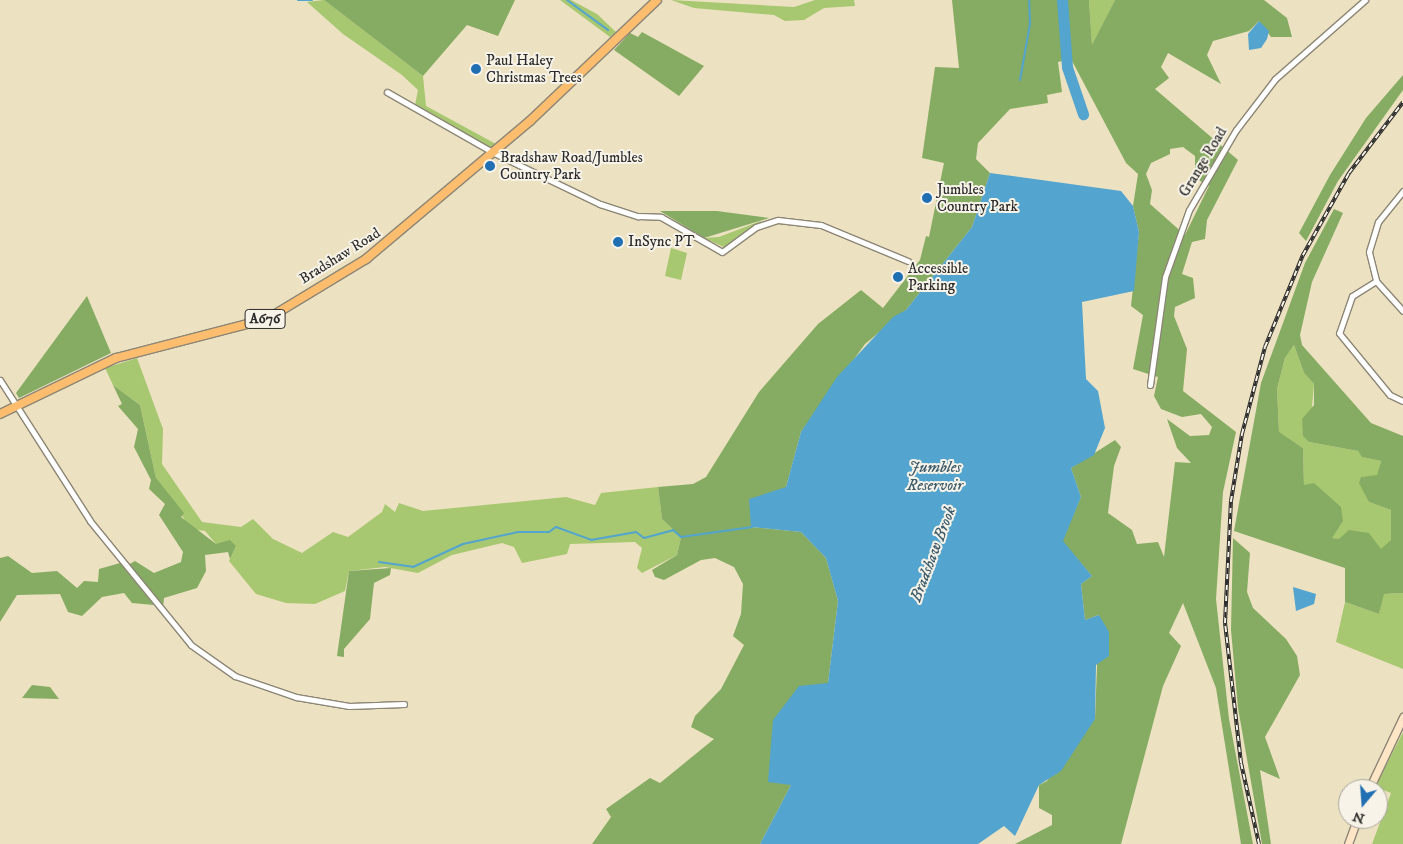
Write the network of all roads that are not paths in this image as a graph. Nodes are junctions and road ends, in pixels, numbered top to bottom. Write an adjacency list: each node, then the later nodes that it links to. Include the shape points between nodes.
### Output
1 (1365, 0): 10 (street, Grange Road, via 1274,79 1236,130 1189,210 1166,270)
2 (655, 1): 4 (main road, Bradshaw Road / A676)
3 (387, 92): 4 (street)
4 (494, 153): 6 (street, via 615,211 661,217 722,252 766,222 778,220 821,225); 12 (main road, Bradshaw Road / A676, via 398,236 267,319 116,358)
5 (1403, 191): 7 (street, via 1378,222 1370,244)
6 (908, 261)
7 (1376, 281): 8 (street); 11 (street, via 1352,296 1339,333 1390,395)
8 (1403, 311)
9 (0, 380): 12 (street)
10 (1150, 386)
11 (1403, 401)
12 (19, 406): 13 (main road, Bradshaw Road / A676); 14 (street, via 90,520 191,645 235,676 296,697 349,706)
13 (0, 414)
14 (404, 704)
15 (1403, 717): 16 (main road)
16 (1374, 779)
17 (1353, 829): 18 (main road)
18 (1348, 844)

